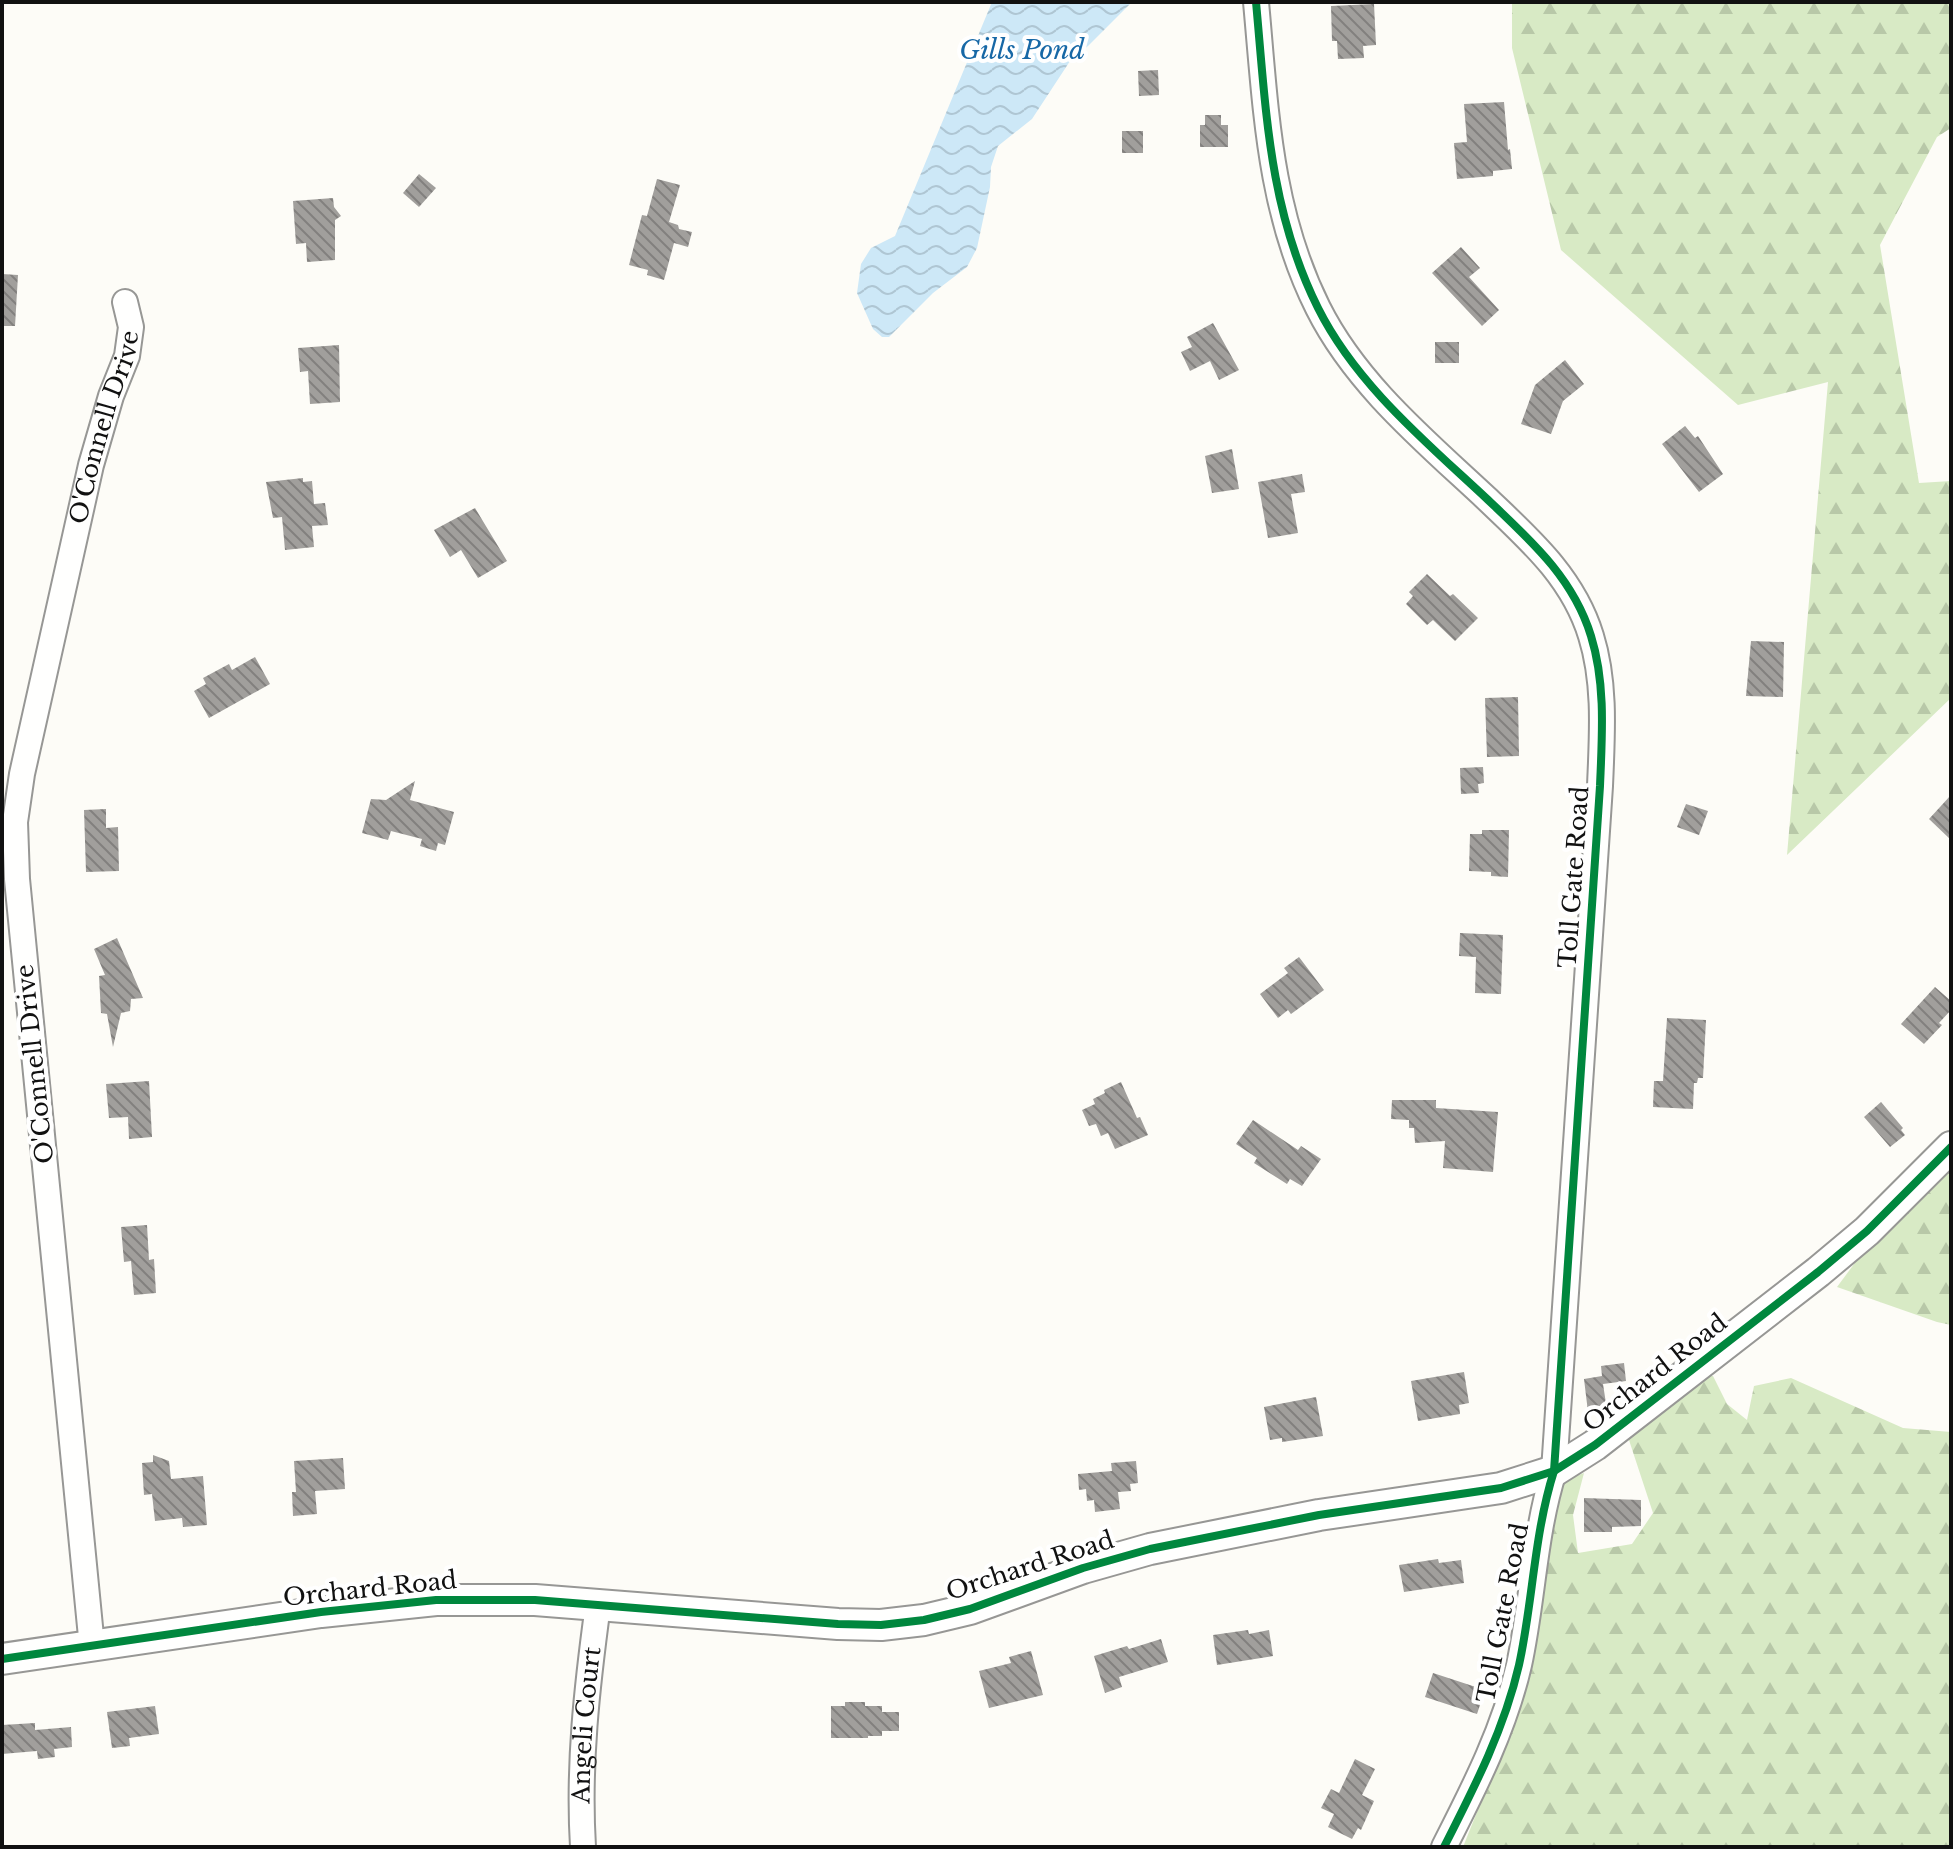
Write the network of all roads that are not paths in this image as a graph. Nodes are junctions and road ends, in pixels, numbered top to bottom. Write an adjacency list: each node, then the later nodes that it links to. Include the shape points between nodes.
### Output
1 (1256, 2): 4 (street, Toll Gate Road, via 1270,151 1288,237 1319,310 1396,414 1556,567 1578,602 1600,673 1600,786)
2 (125, 302): 6 (street, O'Connell Drive, via 131,327 127,356 91,465 15,822)
3 (1951, 1147): 4 (street, Orchard Road, via 1818,1272)
4 (1554, 1471): 5 (street, Orchard Road, via 1501,1488 1319,1515 1150,1549 924,1620 838,1624); 9 (street, Toll Gate Road, via 1508,1707)
5 (598, 1605): 6 (street, Orchard Road, via 490,1599 378,1605); 8 (street, Angeli Court, via 581,1755)
6 (92, 1647): 7 (street, Orchard Road)
7 (2, 1659)
8 (583, 1847)
9 (1444, 1847)

